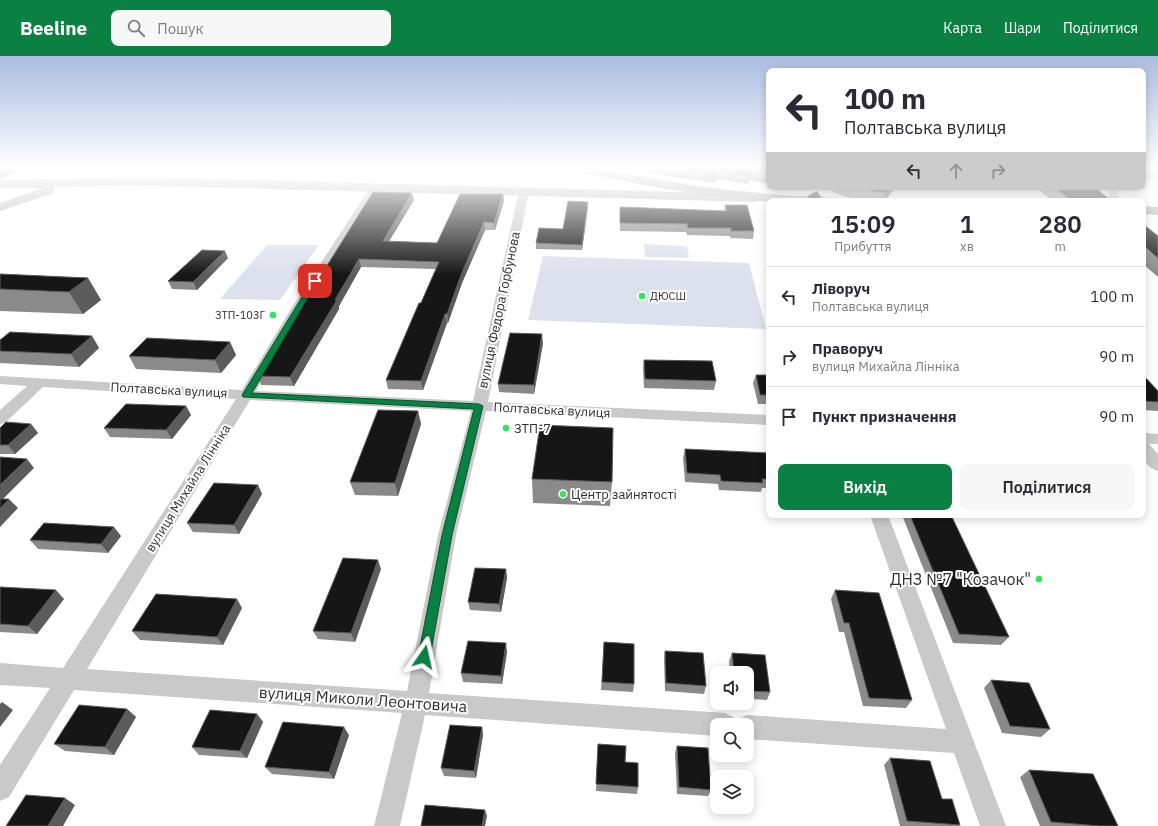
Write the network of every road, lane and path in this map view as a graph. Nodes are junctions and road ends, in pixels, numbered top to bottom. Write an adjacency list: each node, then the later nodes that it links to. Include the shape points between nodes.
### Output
1 (11, 203): 4 (main road)
2 (365, 203): 9 (street, вулиця Михайла Лінніка, via 300,304)
3 (522, 203): 10 (street, вулиця Федора Горбунова)
4 (0, 207)
5 (1146, 210): 6 (main road)
6 (1158, 211)
7 (0, 380): 8 (street, Полтавська вулиця)
8 (38, 383): 9 (street, Полтавська вулиця); 11 (street)
9 (246, 395): 10 (street, Полтавська вулиця); 19 (street, вулиця Михайла Лінніка)
10 (479, 406): 12 (street, Полтавська вулиця); 20 (street, вулиця Федора Горбунова, via 447,535)
11 (0, 419)
12 (766, 420)
13 (1146, 438): 14 (street)
14 (1158, 439)
15 (1146, 451): 16 (street)
16 (1158, 465)
17 (880, 518): 23 (street)
18 (0, 674): 19 (street, вулиця Миколи Леонтовича)
19 (68, 680): 20 (street, вулиця Миколи Леонтовича); 24 (street, вулиця Михайла Лінніка)
20 (416, 702): 21 (street, вулиця Миколи Леонтовича); 25 (street, вулиця Федора Горбунова)
21 (710, 724)
22 (754, 727): 23 (street)
23 (962, 742): 26 (street)
24 (0, 788)
25 (387, 826)
26 (993, 826)

